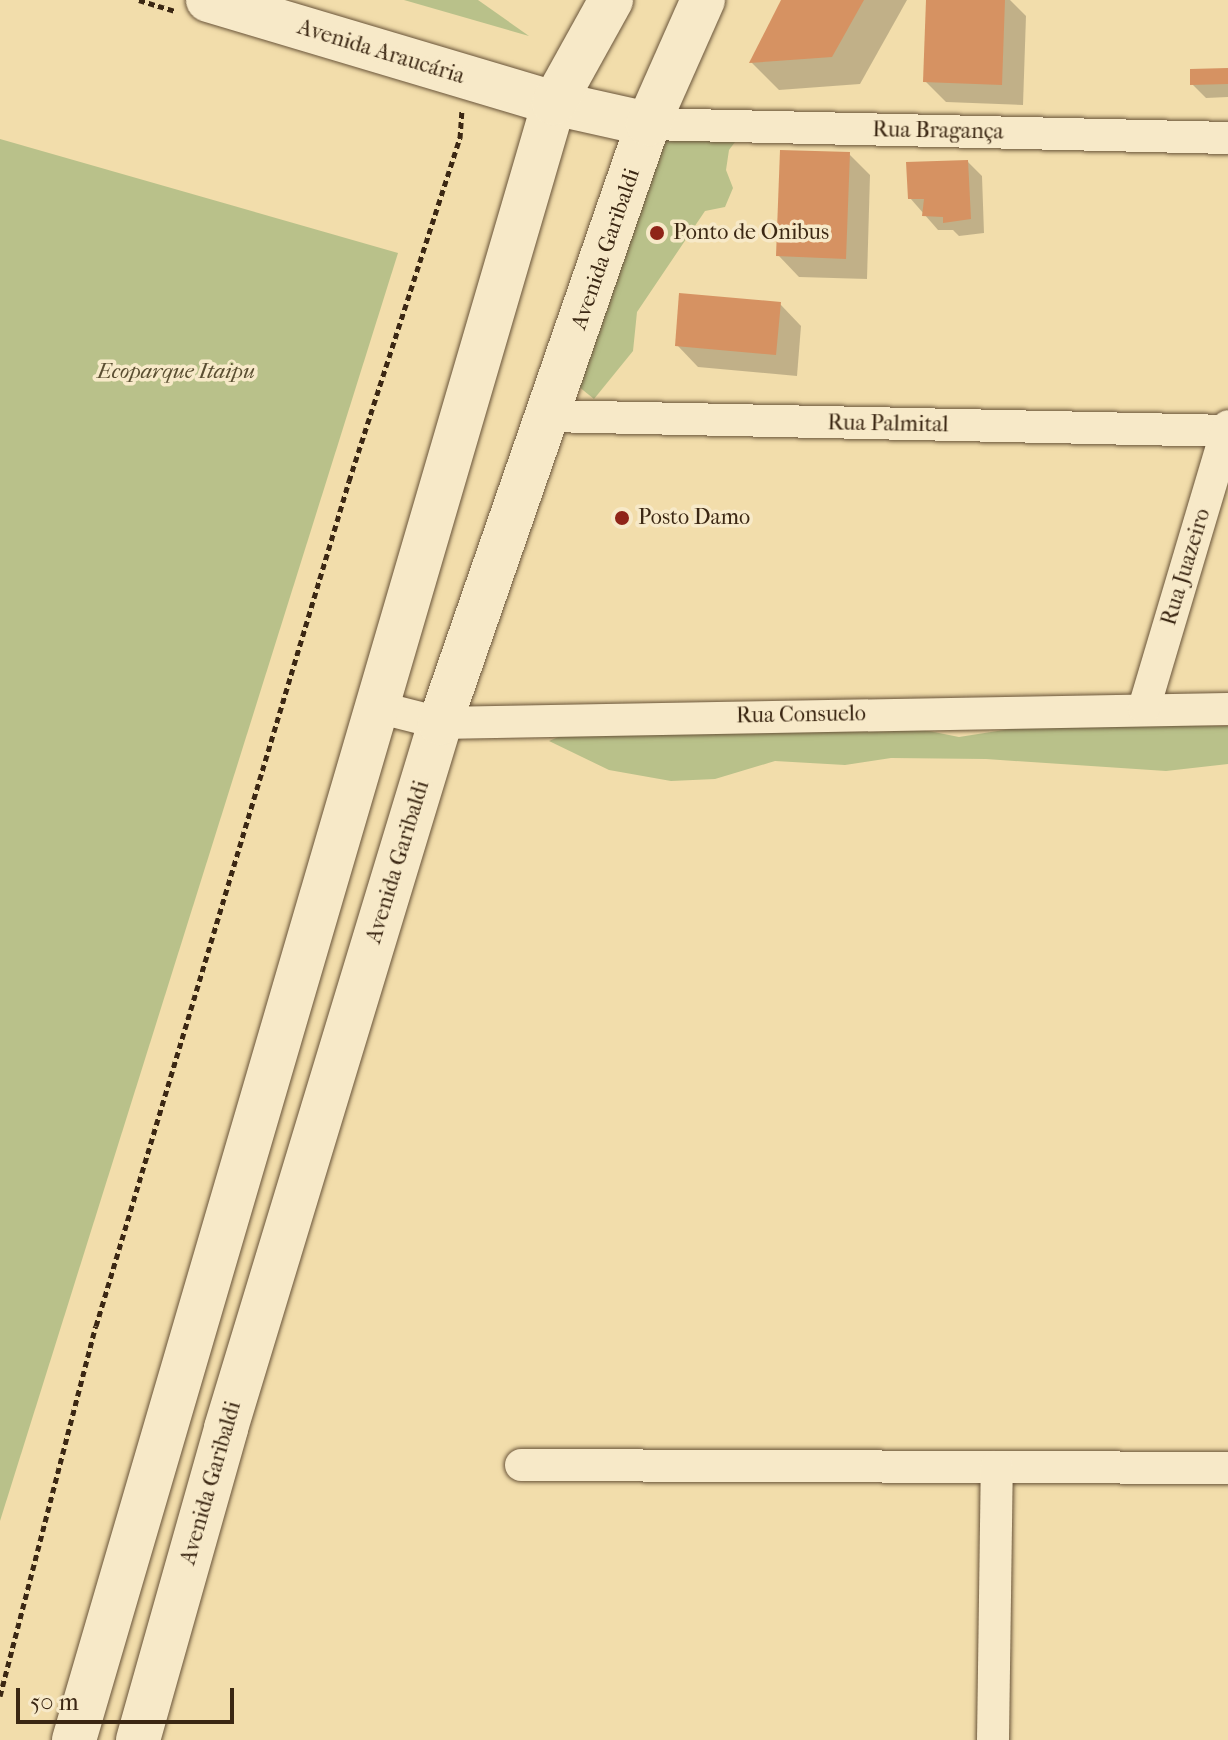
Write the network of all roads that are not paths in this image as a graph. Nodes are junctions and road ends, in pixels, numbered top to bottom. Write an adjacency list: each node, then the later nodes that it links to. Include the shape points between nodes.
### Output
1 (611, 0): 4 (main road)
2 (703, 0): 5 (main road, Avenida Garibaldi)
3 (195, 6): 4 (main road, Avenida Araucária)
4 (554, 103): 5 (main road, Avenida Araucária); 9 (main road)
5 (648, 124): 6 (street, Rua Bragança); 7 (main road, Avenida Garibaldi)
6 (1228, 138)
7 (548, 416): 8 (street, Rua Palmital); 12 (main road, Avenida Garibaldi)
8 (1227, 429): 10 (street, Rua Juazeiro)
9 (377, 707): 12 (street, Rua Consuelo); 13 (main road)
10 (1144, 708): 11 (street, Rua Consuelo); 12 (street, Rua Consuelo)
11 (1228, 709)
12 (440, 723): 17 (main road, Avenida Garibaldi)
13 (155, 1463): 17 (main road); 18 (main road)
14 (521, 1465): 15 (street)
15 (997, 1467): 16 (street); 20 (street)
16 (1228, 1468)
17 (211, 1481): 19 (main road, Avenida Garibaldi)
18 (74, 1740)
19 (138, 1740)
20 (993, 1740)

